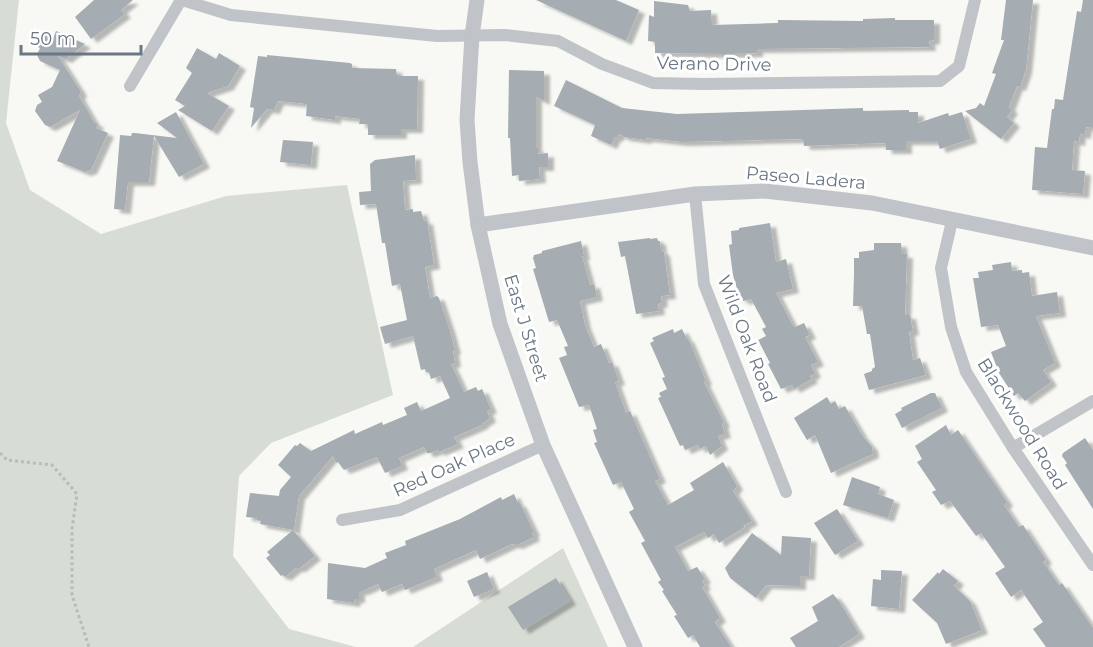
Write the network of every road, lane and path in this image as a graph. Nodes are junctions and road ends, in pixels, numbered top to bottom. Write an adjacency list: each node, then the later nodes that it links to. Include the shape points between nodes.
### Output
1 (181, 0): 4 (street, Verano Drive, via 231,15 437,36); 5 (street)
2 (477, 0): 4 (street, East J Street)
3 (975, 0): 4 (street, Verano Drive, via 959,66 940,81 653,83 602,64 558,41)
4 (472, 36): 8 (street, East J Street, via 467,120)
5 (130, 86)
6 (695, 194): 7 (street, Paseo Ladera, via 765,191 872,203); 8 (street, Paseo Ladera); 14 (street, Wild Oak Road, via 704,284)
7 (952, 221): 9 (street, Paseo Ladera); 12 (street, Blackwood Road, via 941,268 951,327 966,372)
8 (478, 225): 11 (street, East J Street, via 500,324)
9 (1093, 248)
10 (1093, 401): 12 (street)
11 (543, 445): 15 (street, Red Oak Place, via 400,510); 18 (street, East J Street)
12 (1013, 448): 16 (street, Blackwood Road)
13 (0, 453): 17 (path, via 7,460 52,465 77,494 72,530 72,595)
14 (786, 492)
15 (342, 520)
16 (1093, 565)
17 (89, 647)
18 (635, 647)

